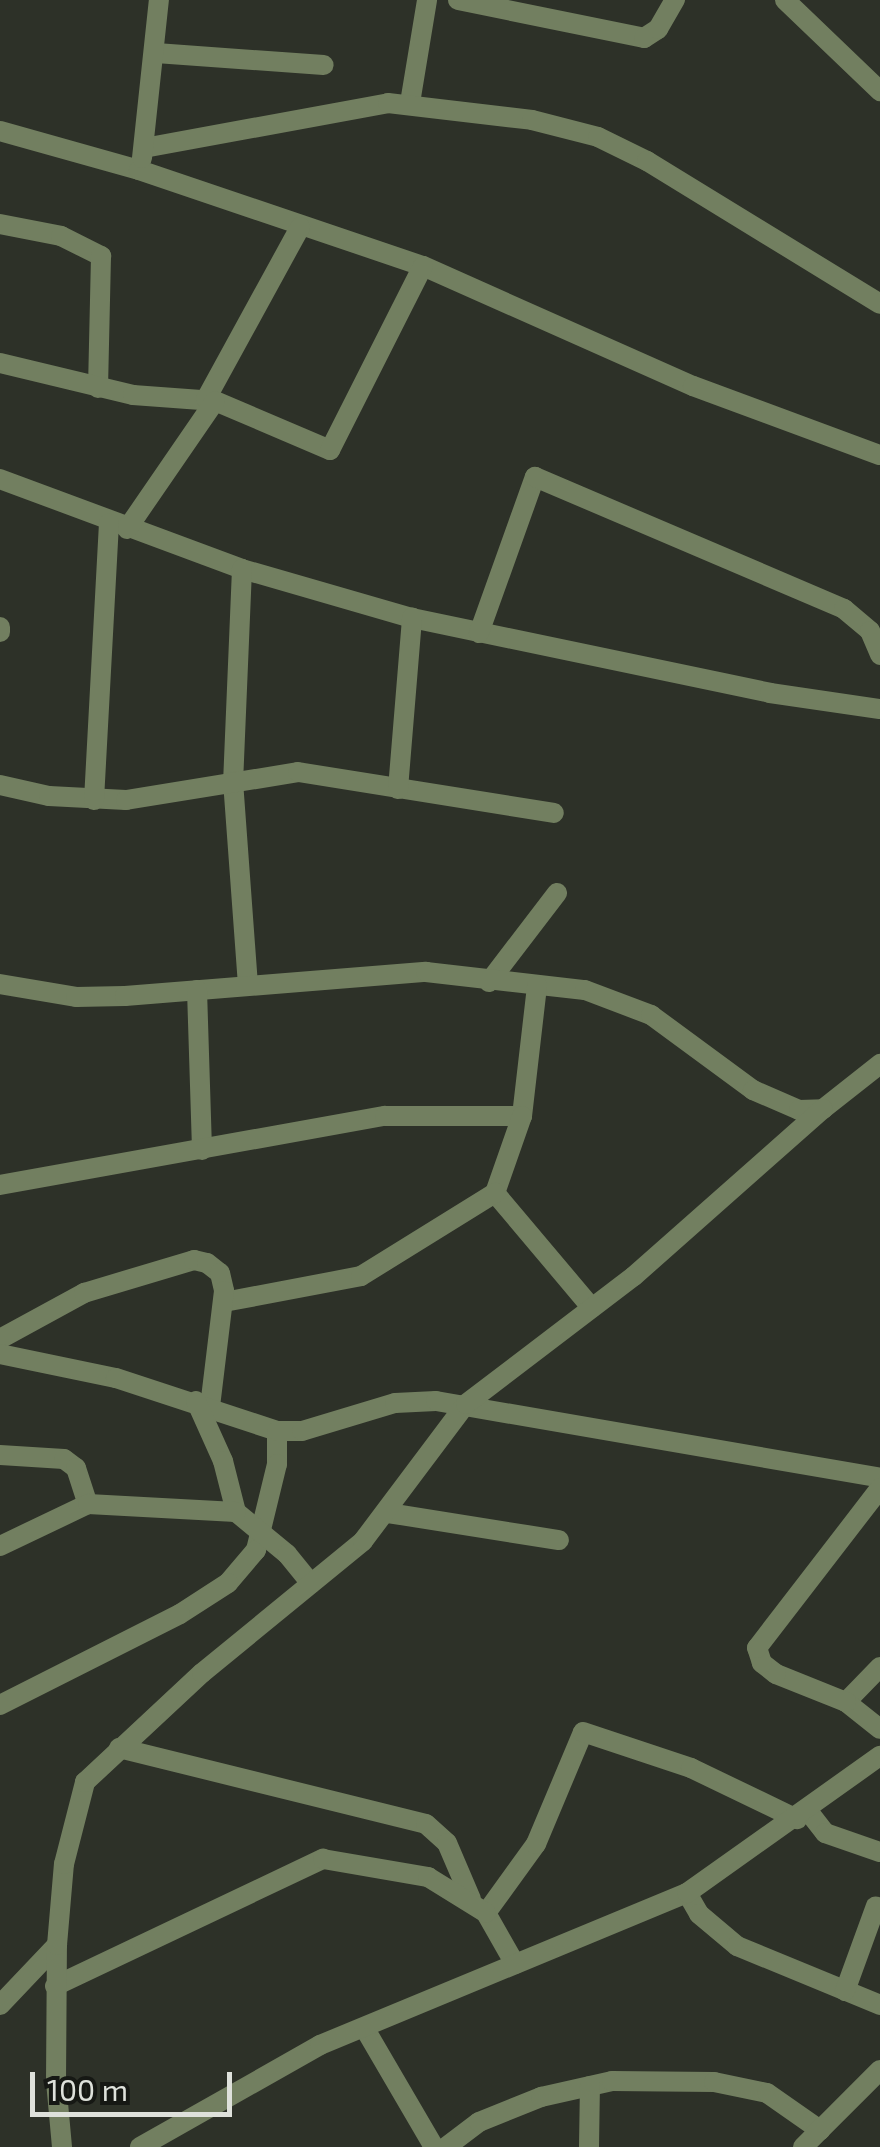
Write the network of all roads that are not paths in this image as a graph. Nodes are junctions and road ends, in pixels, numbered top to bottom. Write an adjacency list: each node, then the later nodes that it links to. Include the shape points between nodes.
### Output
1 (159, 0): 6 (street)
2 (427, 0): 9 (street)
3 (458, 0): 4 (street, via 644,38 658,29)
4 (675, 0)
5 (786, 0): 8 (street)
6 (156, 53): 7 (street); 11 (street)
7 (324, 65)
8 (878, 86)
9 (410, 104): 11 (street, via 346,109); 16 (street, via 598,136 732,209)
10 (0, 131): 12 (street)
11 (144, 148): 12 (street)
12 (139, 170): 14 (street)
13 (0, 224): 18 (street, via 61,236 101,256)
14 (300, 227): 15 (street); 19 (street)
15 (423, 266): 19 (street, via 334,447 321,448); 20 (street, via 694,386)
16 (880, 304)
17 (0, 363): 18 (street)
18 (98, 388): 19 (street)
19 (211, 400): 22 (street)
20 (880, 455)
21 (0, 479): 22 (street)
22 (118, 526): 23 (street); 31 (street)
23 (242, 569): 24 (street); 28 (street)
24 (412, 618): 25 (street); 30 (street)
25 (479, 633): 26 (street, via 535,477 844,610 870,631); 27 (street)
26 (880, 655)
27 (880, 709)
28 (233, 781): 30 (street, via 298,772); 31 (street); 36 (street)
29 (0, 785): 31 (street)
30 (398, 789): 32 (street)
31 (94, 800)
32 (554, 812)
33 (557, 893): 34 (street)
34 (489, 982): 36 (street, via 393,972); 37 (street)
35 (0, 984): 38 (street, via 76,996)
36 (248, 985): 38 (street)
37 (537, 986): 40 (street, via 625,1003 672,1028 752,1090 798,1110); 41 (street)
38 (197, 990): 42 (street)
39 (880, 1064): 40 (street)
40 (823, 1109): 46 (street)
41 (522, 1116): 42 (street, via 385,1116); 44 (street)
42 (202, 1150): 43 (street)
43 (0, 1185)
44 (495, 1193): 45 (street, via 361,1276); 46 (street)
45 (224, 1302): 47 (street, via 220,1273 194,1260 84,1293); 49 (street)
46 (592, 1308): 50 (street)
47 (0, 1338)
48 (0, 1354): 49 (street)
49 (203, 1404): 51 (street); 56 (street)
50 (466, 1404): 51 (street, via 395,1403 302,1431); 53 (street); 57 (street)
51 (277, 1431): 58 (street, via 278,1464)
52 (0, 1455): 55 (street, via 64,1459 76,1468)
53 (880, 1478)
54 (880, 1488): 63 (street, via 758,1648 762,1663 776,1674)
55 (88, 1504): 56 (street); 60 (street)
56 (236, 1512): 58 (street)
57 (388, 1513): 59 (street); 61 (street)
58 (262, 1531): 61 (street); 64 (street, via 244,1568 209,1597)
59 (558, 1540)
60 (0, 1546)
61 (311, 1584): 66 (street)
62 (880, 1667): 63 (street)
63 (846, 1702): 65 (street)
64 (0, 1705)
65 (880, 1730)
66 (119, 1748): 72 (street, via 426,1824 447,1843); 73 (street, via 85,1782 74,1808)
67 (880, 1756): 68 (street)
68 (802, 1815): 69 (street, via 825,1833); 70 (street); 72 (street, via 583,1732 536,1844)
69 (880, 1852)
70 (687, 1893): 74 (street); 76 (street, via 699,1914 737,1946)
71 (876, 1906): 76 (street)
72 (479, 1907): 74 (street); 75 (street, via 428,1877 322,1859)
73 (57, 1944): 75 (street); 77 (street)
74 (515, 1964): 79 (street)
75 (55, 1986): 83 (street)
76 (845, 1991): 78 (street)
77 (0, 2005)
78 (880, 2005)
79 (365, 2029): 84 (street, via 320,2045); 85 (street)
80 (880, 2070): 82 (street)
81 (590, 2086): 82 (street, via 714,2082 768,2093); 86 (street, via 479,2122); 87 (street)
82 (820, 2130): 88 (street)
83 (62, 2147)
84 (140, 2147)
85 (434, 2147)
86 (446, 2147)
87 (589, 2147)
88 (803, 2147)

